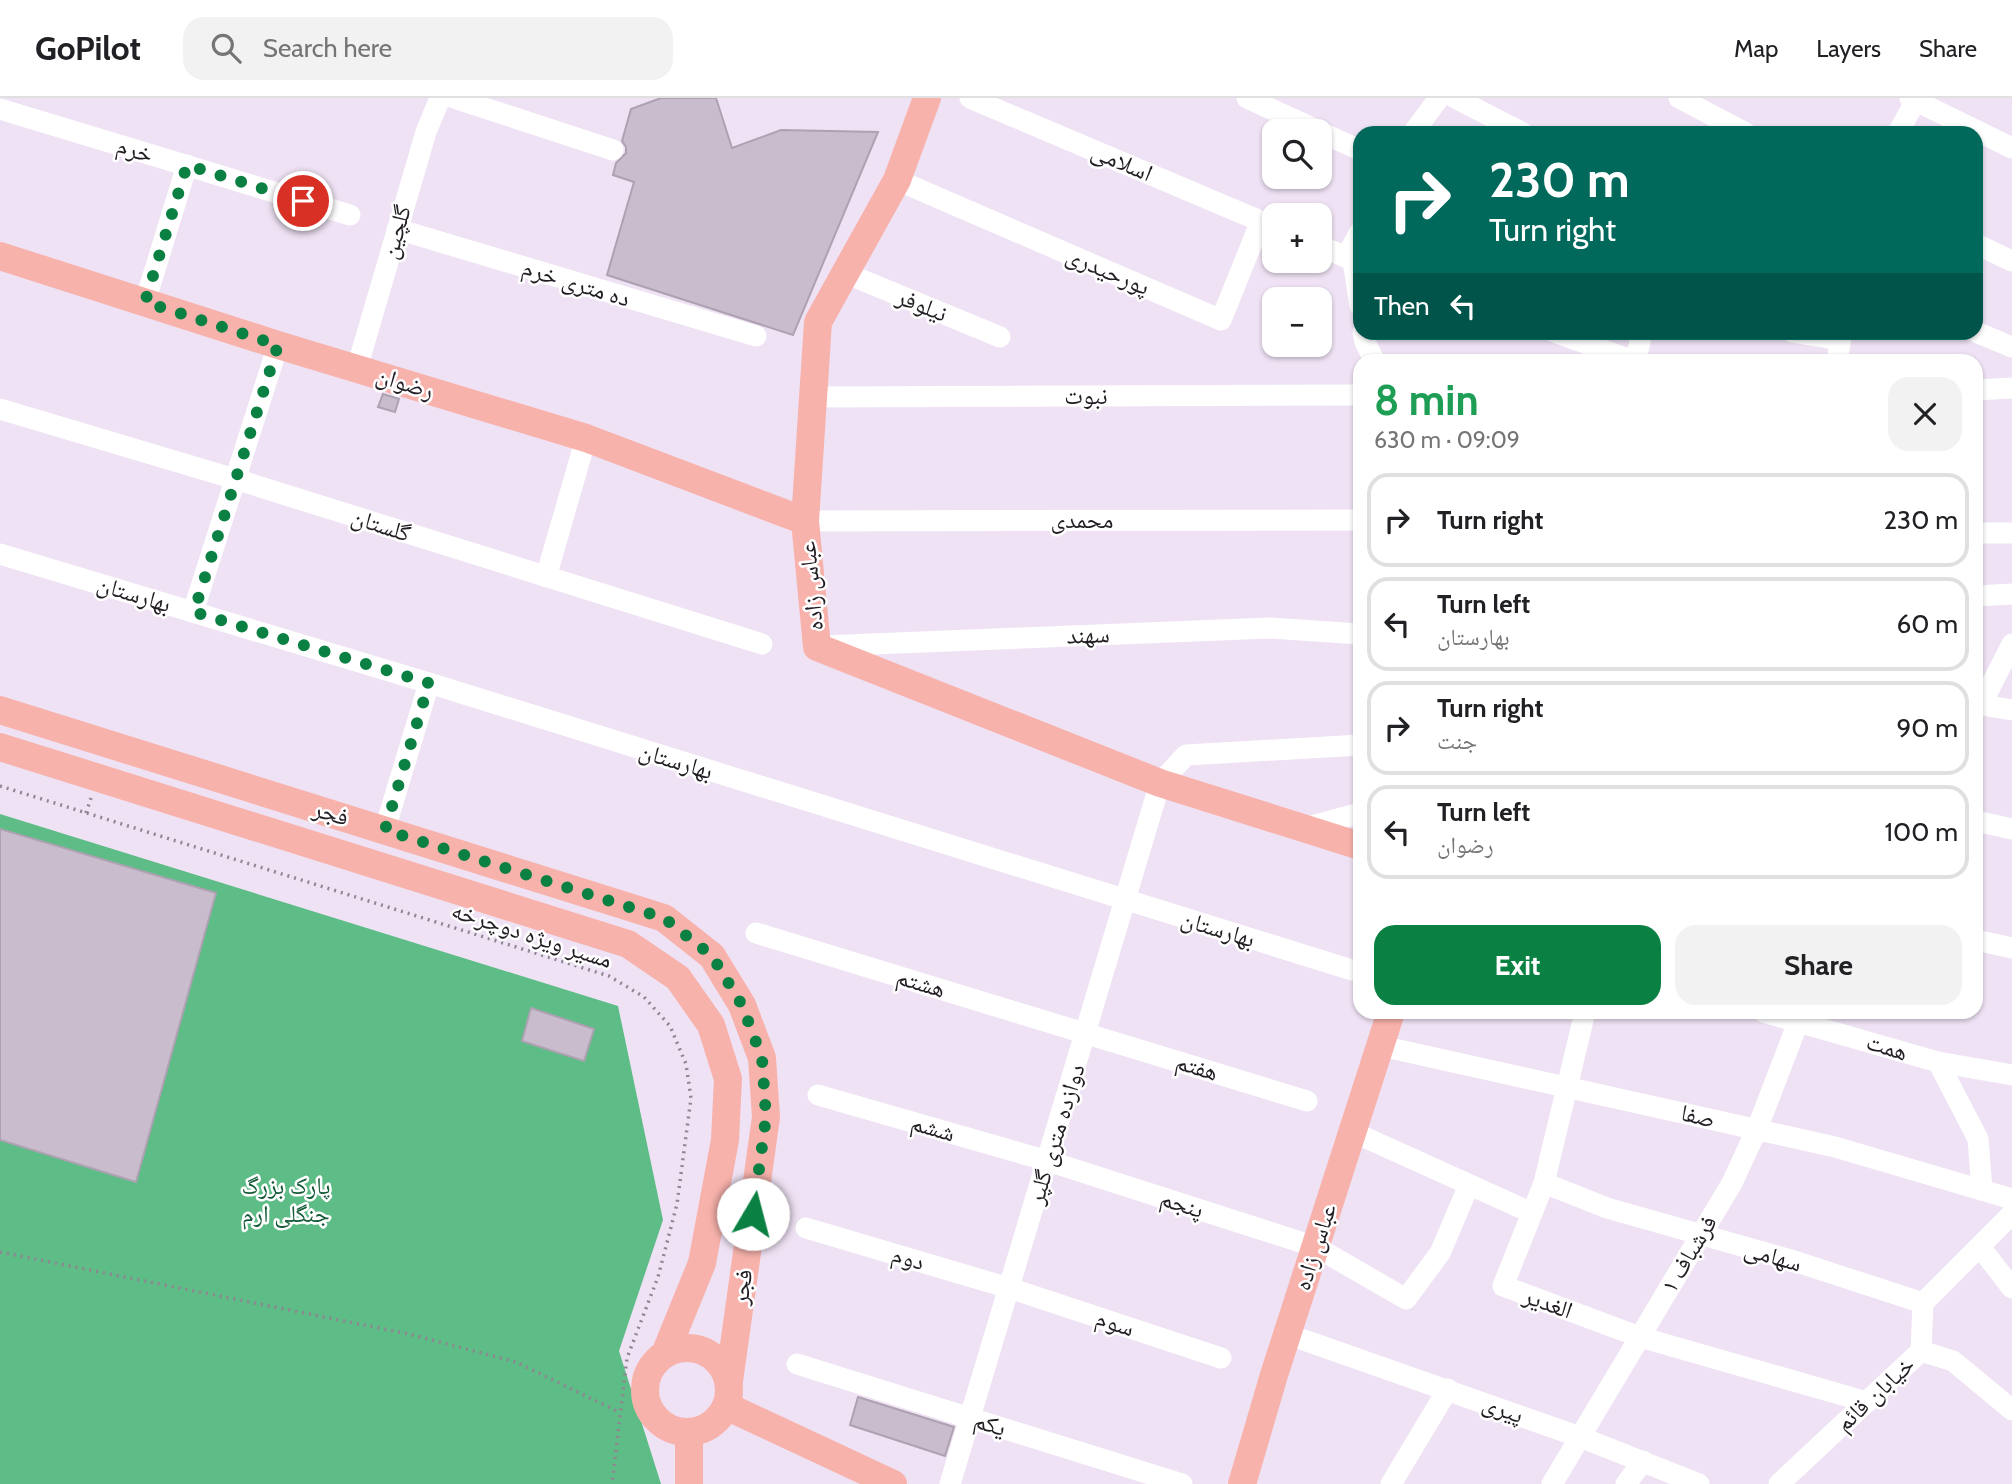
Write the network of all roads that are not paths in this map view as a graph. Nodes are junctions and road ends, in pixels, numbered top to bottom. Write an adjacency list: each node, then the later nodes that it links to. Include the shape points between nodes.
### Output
1 (440, 98): 26 (street, گلچین)
2 (454, 98): 21 (street)
3 (927, 98): 23 (main road, عباس زاده)
4 (970, 98): 25 (street, اسلامی)
5 (1247, 98): 11 (street)
6 (1439, 98): 12 (street)
7 (1455, 98): 13 (street)
8 (1679, 98): 14 (street)
9 (1914, 99): 15 (street); 16 (street)
10 (0, 109): 22 (street, خرم)
11 (1293, 119)
12 (1418, 126)
13 (1509, 126)
14 (1733, 126)
15 (1901, 126)
16 (1968, 126)
17 (1983, 134): 20 (street)
18 (1332, 137): 19 (street)
19 (1353, 147)
20 (2012, 148)
21 (613, 149)
22 (187, 165): 24 (street, خرم); 34 (street)
23 (897, 180): 27 (street, پورحیدری, via 1221,320); 33 (main road, عباس زاده)
24 (350, 215)
25 (1262, 221)
26 (397, 229): 36 (street, ده متری خرم); 42 (street, گلچین)
27 (1262, 236)
28 (1983, 247): 32 (street)
29 (1332, 251): 31 (street)
30 (0, 256): 34 (main road, رضوان)
31 (1353, 260)
32 (2012, 261)
33 (845, 273): 37 (street, نیلوفر); 46 (main road, عباس زاده, via 818,322)
34 (145, 302): 39 (main road, رضوان)
35 (1983, 335): 40 (street)
36 (755, 336)
37 (1000, 337)
38 (1576, 340): 41 (street)
39 (278, 345): 42 (main road, رضوان); 49 (street)
40 (2012, 347)
41 (1617, 354)
42 (357, 368): 48 (main road, رضوان)
43 (2012, 388): 44 (street)
44 (1983, 390)
45 (1353, 395): 46 (street, نبوت)
46 (812, 397): 51 (main road, عباس زاده)
47 (0, 409): 49 (street, گلستان)
48 (586, 438): 51 (main road, رضوان); 55 (street)
49 (235, 479): 55 (street, گلستان); 58 (street)
50 (1353, 520): 51 (street, محمدی)
51 (805, 521): 62 (main road, عباس زاده)
52 (1983, 533): 53 (street)
53 (2012, 533)
54 (0, 554): 58 (street, بهارستان)
55 (546, 577): 60 (street, گلستان)
56 (2012, 594): 57 (street)
57 (1983, 596)
58 (194, 612): 63 (street, بهارستان)
59 (1353, 634): 62 (street, سهند, via 1269,628)
60 (762, 644)
61 (2012, 644): 64 (street)
62 (817, 647): 70 (main road, عباس زاده)
63 (429, 683): 75 (street); 78 (street, بهارستان)
64 (1983, 697)
65 (1983, 705): 67 (street)
66 (0, 709): 75 (main road, فجر)
67 (2012, 710)
68 (1353, 745): 70 (street, via 1186,755)
69 (0, 747): 77 (main road, فجر)
70 (1160, 783): 73 (main road, عباس زاده); 78 (street, دوازده متری گلپر)
71 (1353, 815): 73 (street)
72 (1983, 823): 74 (street)
73 (1305, 828): 76 (main road, عباس زاده)
74 (2012, 829)
75 (385, 830): 77 (main road); 117 (main road, فجر, via 664,918 712,956 742,1005 762,1058 766,1117)
76 (1353, 844)
77 (375, 865): 113 (main road, فجر, via 628,944 678,978 712,1025 728,1079 725,1140 702,1263)
78 (1126, 901): 82 (street, بهارستان); 87 (street, دوازده متری گلپر)
79 (757, 933): 87 (street, هشتم)
80 (1983, 942): 81 (street)
81 (2012, 948)
82 (1352, 970)
83 (1389, 1019): 88 (main road, عباس زاده)
84 (1583, 1019): 91 (street, الغدیر)
85 (1800, 1019): 94 (street, فرشباف ۱)
86 (1810, 1019): 89 (street, همت)
87 (1086, 1033): 93 (street, هفتم); 96 (street, دوازده متری گلپر)
88 (1381, 1046): 91 (street, صفا); 95 (main road, عباس زاده)
89 (1938, 1062): 90 (street, همت); 99 (street, via 1978,1139)
90 (2012, 1075)
91 (1568, 1087): 94 (street, صفا); 97 (street, الغدیر)
92 (818, 1095): 96 (street, ششم)
93 (1307, 1101)
94 (1756, 1129): 99 (street, صفا); 104 (street, فرشباف ۱, via 1732,1183)
95 (1353, 1132): 98 (street); 105 (main road, عباس زاده)
96 (1048, 1161): 105 (street, پنجم); 107 (street, دوازده متری گلپر)
97 (1544, 1183): 101 (street, الغدیر); 104 (street, سهامی, via 1607,1208)
98 (1469, 1185): 101 (street); 105 (street, پنجم, via 1440,1254 1406,1299)
99 (1982, 1190): 100 (street, صفا)
100 (2012, 1199)
101 (1532, 1213): 110 (street, الغدیر, via 1503,1286)
102 (2012, 1214): 106 (street)
103 (806, 1228): 107 (street, دوم)
104 (1700, 1235): 109 (street, سهامی); 110 (street, فرشباف ۱)
105 (1316, 1247): 128 (main road, عباس زاده)
106 (1980, 1247): 108 (street); 109 (street)
107 (1009, 1288): 114 (street, سوم); 120 (street, دوازده متری گلپر)
108 (2012, 1288)
109 (1923, 1303): 112 (street)
110 (1640, 1337): 118 (street, الغدیر); 122 (street, فرشباف ۱)
111 (1304, 1340): 116 (street, پیری)
112 (1921, 1351): 118 (street, خیابان قائم); 119 (street, خیابان قائم, via 1953,1361)
113 (665, 1354): 117 (main road, via 690,1348 715,1358 724,1368); 121 (main road, via 648,1375 647,1402 663,1424)
114 (1221, 1358)
115 (797, 1364): 120 (street, یکم)
116 (1448, 1389): 122 (street, پیری); 129 (street)
117 (727, 1393): 121 (main road, via 712,1424); 125 (main road)
118 (1867, 1402): 133 (street, خیابان قائم)
119 (2012, 1410)
120 (970, 1418): 126 (street, دوازده متری گلپر); 127 (street, یکم)
121 (689, 1432): 124 (main road)
122 (1580, 1437): 123 (street, پیری); 130 (street, فرشباف ۱)
123 (1643, 1461): 131 (street); 132 (street, پیری)
124 (689, 1484)
125 (893, 1484)
126 (950, 1484)
127 (1182, 1484)
128 (1242, 1484)
129 (1391, 1484)
130 (1552, 1484)
131 (1626, 1484)
132 (1699, 1484)
133 (1779, 1484)

